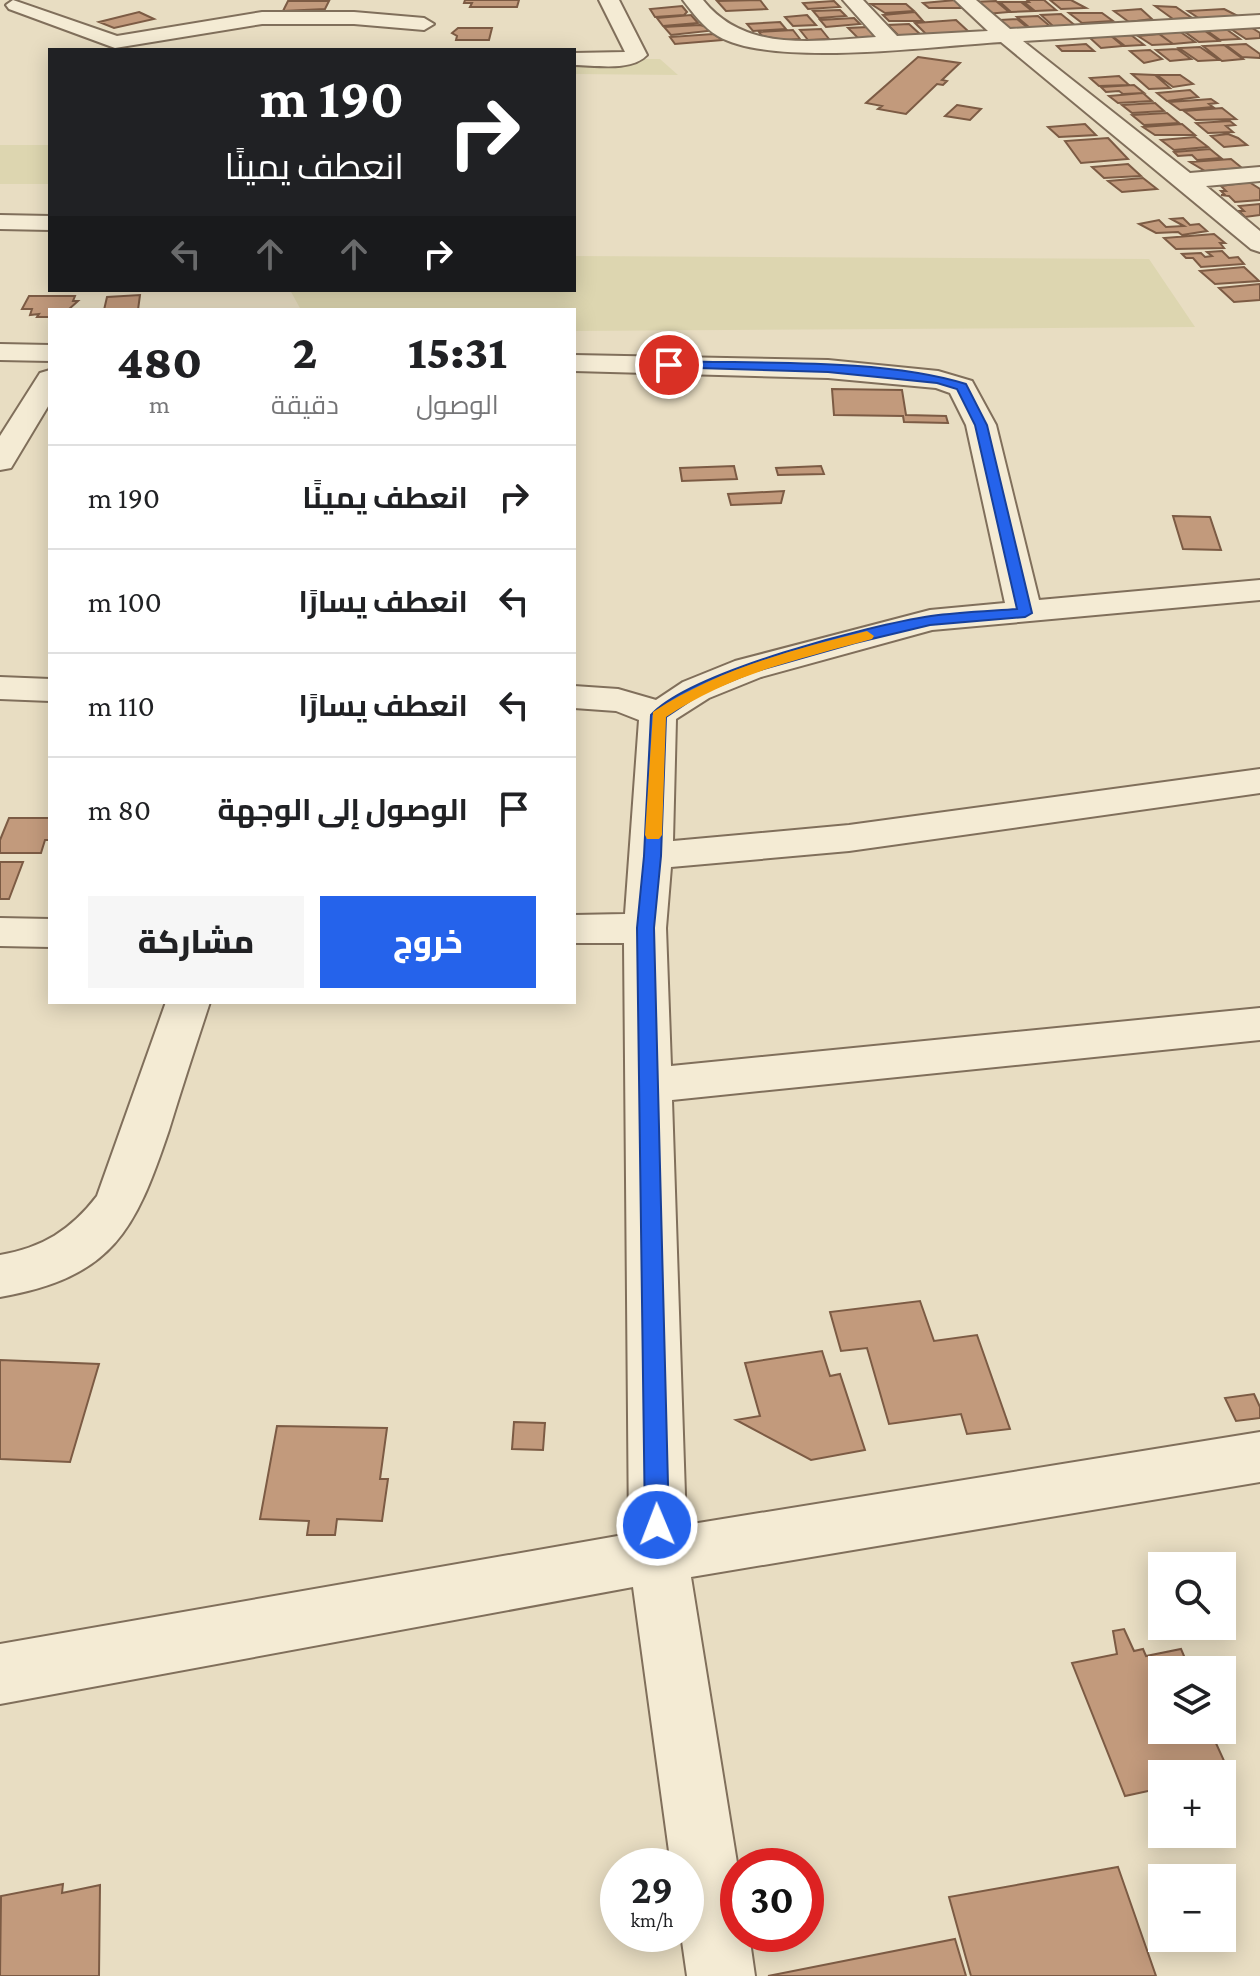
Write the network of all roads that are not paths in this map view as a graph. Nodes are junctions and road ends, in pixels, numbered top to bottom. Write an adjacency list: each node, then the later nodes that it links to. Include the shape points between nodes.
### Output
1 (37, 0): 7 (street)
2 (609, 0): 13 (street, via 637,55)
3 (693, 0): 11 (street, via 713,24 751,41 811,47)
4 (853, 0): 11 (street)
5 (965, 0): 10 (street)
6 (434, 1): 9 (street)
7 (8, 7): 9 (street, via 115,42 262,18 319,16)
8 (1257, 11): 10 (street)
9 (424, 24): 12 (street)
10 (1005, 37): 11 (street); 15 (street)
11 (892, 43)
12 (418, 48)
13 (576, 59)
14 (1260, 174): 15 (street)
15 (1187, 180): 18 (street)
16 (0, 222): 17 (street)
17 (48, 223)
18 (1260, 244)
19 (0, 352): 20 (street)
20 (48, 353)
21 (576, 363): 25 (street, via 828,369 962,387 981,425)
22 (48, 382): 23 (street)
23 (0, 461)
24 (1260, 590): 25 (street)
25 (1025, 613): 29 (street, via 930,620 851,640 748,669 696,690)
26 (0, 688): 27 (street)
27 (48, 690)
28 (576, 697): 29 (street, via 635,703)
29 (658, 715): 31 (street)
30 (1260, 781): 31 (street, via 849,838)
31 (652, 856): 32 (street)
32 (645, 928): 33 (street); 38 (street)
33 (576, 929)
34 (0, 932): 35 (street)
35 (48, 933)
36 (187, 1004): 39 (street, via 113,1215 94,1238 67,1257)
37 (1260, 1024): 38 (street)
38 (648, 1085): 41 (street)
39 (0, 1276)
40 (1260, 1457): 41 (street)
41 (658, 1556): 42 (street); 43 (street)
42 (0, 1674)
43 (721, 1976)

